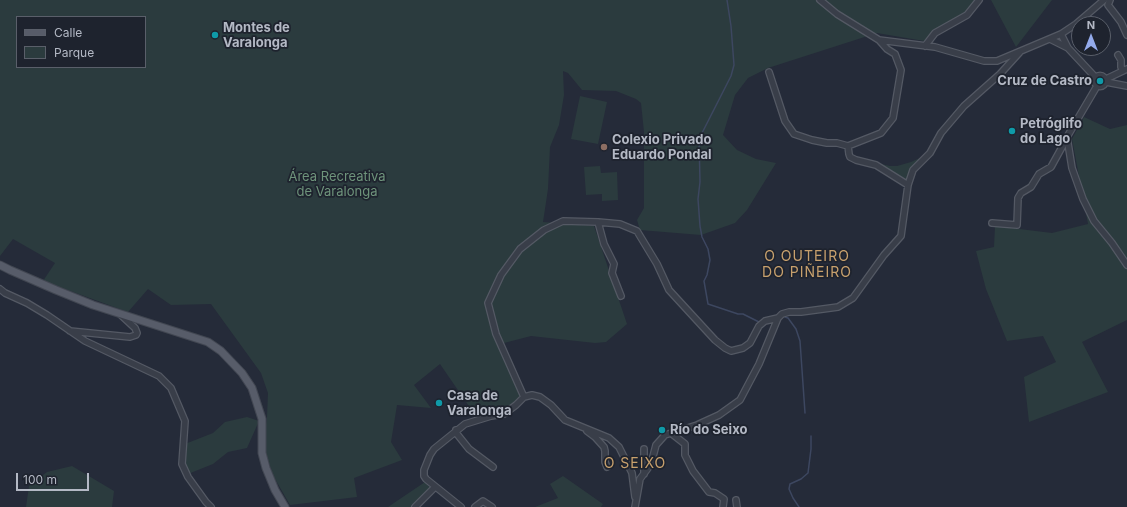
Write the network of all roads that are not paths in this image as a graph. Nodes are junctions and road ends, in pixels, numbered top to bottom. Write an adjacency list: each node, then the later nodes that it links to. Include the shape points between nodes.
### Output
1 (820, 0): 8 (street)
2 (980, 0): 9 (street, via 967,15 934,33)
3 (1104, 0): 5 (street)
4 (1110, 0): 6 (street, via 1108,5)
5 (1061, 34): 7 (street); 10 (street)
6 (1127, 35)
7 (1050, 39): 10 (street); 11 (street)
8 (879, 40): 9 (street); 20 (street, via 895,54 901,70 893,118 881,133)
9 (925, 46): 11 (street, via 984,61 998,61)
10 (1068, 48): 15 (street)
11 (1020, 52): 21 (street, via 964,106 941,133 930,153 913,170)
12 (1118, 55): 13 (street, via 1121,67)
13 (1125, 70): 16 (street)
14 (769, 72): 20 (street, via 785,121 794,134)
15 (1096, 78): 16 (street, via 1102,76); 17 (street)
16 (1106, 81): 17 (street, via 1102,86); 18 (street)
17 (1097, 86): 19 (street)
18 (1127, 86)
19 (1067, 137): 23 (street, via 1051,167 1039,174 1031,187 1018,198 1017,225); 25 (street, via 1072,168 1083,199 1094,222)
20 (848, 146): 21 (street, via 849,154 854,159 876,164)
21 (908, 185): 29 (street, via 901,236 853,298 838,307 789,312)
22 (598, 222): 27 (street, via 604,244 614,264 612,273); 29 (street, via 620,224 637,231 669,290 725,348 731,351 743,348 750,343 759,326 765,321); 31 (street, via 564,221 544,230 520,249 501,275 488,303 496,334)
23 (992, 223)
24 (0, 265): 28 (main road, via 56,290)
25 (1127, 265)
26 (0, 288): 30 (street)
27 (621, 296)
28 (120, 313): 30 (street, via 135,328 136,335 130,337); 43 (main road, via 208,342 221,351 242,374 252,388 262,419 262,453 266,468)
29 (778, 318): 34 (street, via 759,364 740,400 719,415)
30 (70, 331): 42 (street, via 84,341 159,376 171,388 185,421 182,464 188,477)
31 (524, 397): 32 (street, via 540,397 552,405 565,420); 33 (street, via 504,414 465,424)
32 (582, 427): 37 (street, via 604,447); 41 (street, via 609,438 619,447 632,473)
33 (456, 430): 36 (street, via 469,449); 39 (street, via 434,449 428,459 424,476)
34 (671, 433): 38 (street, via 665,435 656,445 651,464); 48 (street, via 684,444 685,455 693,471 709,492 724,499)
35 (644, 449): 38 (street)
36 (493, 467)
37 (607, 467)
38 (644, 474): 41 (street, via 640,479)
39 (435, 487): 44 (street); 45 (street)
40 (736, 500): 49 (street)
41 (635, 504)
42 (211, 507)
43 (285, 507)
44 (415, 507)
45 (461, 507)
46 (475, 507): 47 (street, via 483,501)
47 (492, 507)
48 (723, 507)
49 (737, 507)

